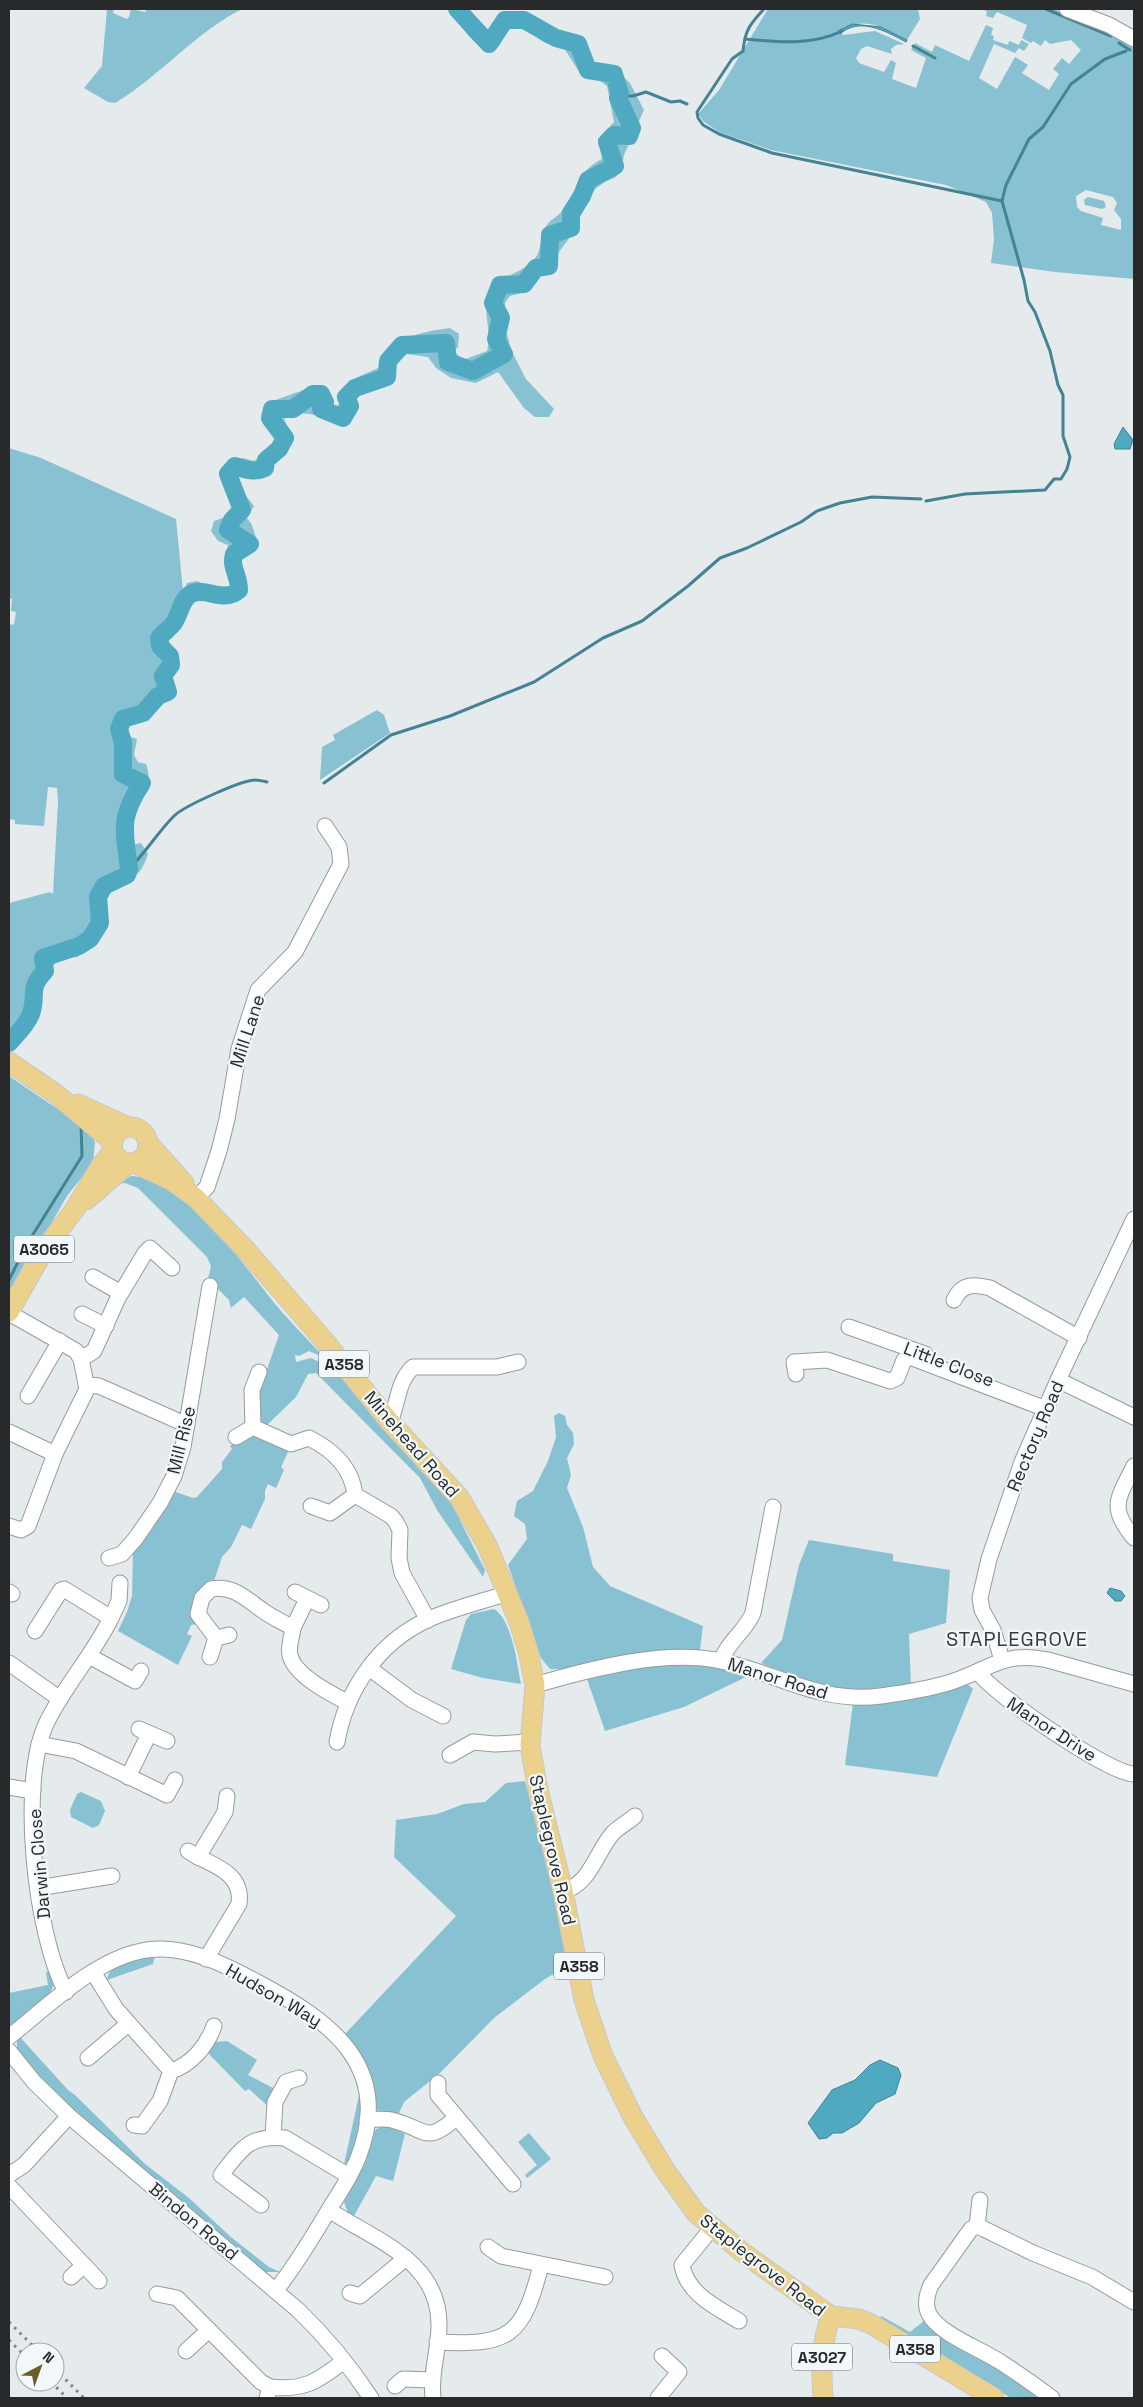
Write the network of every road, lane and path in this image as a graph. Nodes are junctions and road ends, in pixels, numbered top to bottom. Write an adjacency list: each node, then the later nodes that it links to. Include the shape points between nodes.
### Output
1 (1068, 9): 2 (street)
2 (1134, 39)
3 (325, 826): 10 (street, Mill Lane, via 339,847 341,864 295,952 258,990 239,1049 221,1143 210,1180 202,1192)
4 (9, 1062): 5 (main road, A358)
5 (60, 1098): 6 (main road, A358); 8 (main road, A358)
6 (129, 1127): 7 (main road, A358, via 142,1131); 8 (main road, via 118,1132)
7 (148, 1143): 9 (main road, via 145,1156); 10 (main road, Minehead Road / A358)
8 (113, 1146): 9 (main road, A358, via 119,1160); 11 (main road, A3065)
9 (132, 1163): 10 (main road, Minehead Road / A358, via 159,1174); 11 (main road, A3065)
10 (193, 1195): 33 (main road, Minehead Road / A358, via 247,1251)
11 (75, 1209): 18 (main road, A3065, via 44,1250)
12 (1134, 1219): 22 (street, Rectory Road)
13 (172, 1268): 15 (street, via 145,1242)
14 (94, 1277): 15 (street)
15 (121, 1293): 20 (street)
16 (214, 1295): 34 (street, Mill Rise, via 201,1332)
17 (954, 1300): 22 (street, via 965,1286 977,1284 990,1288)
18 (9, 1313): 23 (street)
19 (82, 1314): 20 (street)
20 (106, 1326): 24 (street, via 94,1351)
21 (849, 1327): 31 (street, Little Close, via 956,1365)
22 (1079, 1338): 28 (street, Rectory Road)
23 (60, 1341): 24 (street); 30 (street)
24 (81, 1358): 29 (street)
25 (518, 1362): 33 (street, via 497,1367 413,1367 406,1373)
26 (259, 1372): 35 (street, via 246,1387)
27 (796, 1374): 31 (street, via 794,1362 826,1360 890,1381 896,1378 904,1360 910,1357)
28 (1058, 1380): 31 (street, Rectory Road); 32 (street)
29 (87, 1385): 34 (street, via 99,1386); 38 (street)
30 (28, 1396)
31 (1047, 1406): 55 (street, Rectory Road, via 1018,1474 982,1584 982,1610 993,1630)
32 (1134, 1418)
33 (390, 1422): 47 (main road, Minehead Road / A358, via 460,1497 487,1545)
34 (187, 1425): 45 (street, Mill Rise, via 174,1476 160,1503 122,1554)
35 (253, 1427): 37 (street); 40 (street, via 291,1444 309,1438 321,1444 346,1468 354,1482)
36 (9, 1432): 38 (street)
37 (236, 1437)
38 (55, 1454): 43 (street, via 28,1526 21,1530)
39 (1134, 1466): 44 (street, via 1112,1514)
40 (355, 1495): 41 (street, via 332,1518); 50 (street, via 396,1522 400,1530 402,1573)
41 (312, 1506)
42 (773, 1507): 56 (street, via 753,1614 725,1650)
43 (9, 1526)
44 (1134, 1538)
45 (109, 1558)
46 (120, 1583): 49 (street, Darwin Close, via 119,1601)
47 (508, 1593): 50 (street); 62 (main road, Minehead Road / A358, via 528,1651)
48 (308, 1599): 52 (street)
49 (111, 1618): 51 (street, via 61,1590); 53 (street, Darwin Close)
50 (428, 1620): 58 (street, via 392,1641)
51 (35, 1623)
52 (293, 1628): 54 (street, via 238,1592 220,1587 208,1590 198,1614 222,1637); 64 (street, via 290,1655 293,1664 306,1677)
53 (89, 1656): 60 (street); 63 (street, Darwin Close)
54 (210, 1657)
55 (1002, 1660): 59 (street, Manor Road); 61 (street, Manor Road, via 1035,1657)
56 (721, 1661): 59 (street, Manor Road, via 795,1686 853,1697 879,1696 946,1684); 62 (street, Manor Road, via 650,1659)
57 (9, 1663): 63 (street)
58 (369, 1668): 64 (street); 65 (street, via 424,1700)
59 (978, 1672): 71 (street, Manor Drive, via 1002,1696 1044,1725 1114,1769)
60 (136, 1681)
61 (1134, 1684)
62 (535, 1685): 68 (main road, Staplegrove Road / A358)
63 (60, 1698): 69 (street, Darwin Close)
64 (347, 1702): 67 (street)
65 (443, 1716)
66 (167, 1741): 72 (street, via 144,1731)
67 (337, 1742)
68 (530, 1742): 70 (street, via 473,1742); 80 (main road, Staplegrove Road / A358, via 537,1785)
69 (39, 1744): 72 (street, via 76,1751); 75 (street, Darwin Close)
70 (450, 1756)
71 (1134, 1774)
72 (128, 1776): 73 (street, via 167,1795)
73 (176, 1780)
74 (9, 1787): 75 (street)
75 (33, 1791): 79 (street, Darwin Close, via 32,1828)
76 (227, 1796): 81 (street, via 230,1814 193,1854 230,1874 240,1896 239,1904)
77 (635, 1816): 80 (street, via 613,1833 582,1881 573,1889)
78 (112, 1876): 79 (street)
79 (38, 1888): 83 (street, Darwin Close, via 44,1926)
80 (564, 1891): 105 (main road, Staplegrove Road / A358, via 584,2000 603,2056 633,2117 665,2170 686,2201)
81 (206, 1959): 82 (street, Hudson Way, via 170,1949 153,1949 130,1953); 94 (street, Hudson Way, via 266,1986 334,2032 361,2072 367,2095)
82 (93, 1972): 83 (street, Hudson Way); 84 (street)
83 (66, 1992): 86 (street, Hudson Way)
84 (128, 2024): 88 (street); 89 (street)
85 (215, 2033): 89 (street, via 190,2061)
86 (9, 2037)
87 (9, 2051): 92 (street, Bindon Road, via 34,2082)
88 (88, 2058)
89 (170, 2071): 95 (street, via 160,2101)
90 (299, 2078): 96 (street, via 286,2082 275,2102)
91 (438, 2083): 93 (street, via 438,2095)
92 (69, 2116): 97 (street, via 24,2164); 113 (street, Bindon Road)
93 (456, 2118): 94 (street, via 443,2130 430,2134 395,2120); 99 (street)
94 (367, 2120): 98 (street, Hudson Way, via 363,2142)
95 (140, 2128)
96 (273, 2137): 98 (street, via 295,2142); 102 (street, via 254,2140 240,2151 217,2180)
97 (9, 2174)
98 (349, 2176): 103 (street, Hudson Way)
99 (513, 2184)
100 (9, 2186): 108 (street)
101 (980, 2200): 104 (street)
102 (261, 2205)
103 (329, 2210): 107 (street, via 394,2247); 113 (street, Hudson Way)
104 (977, 2226): 116 (street, via 1092,2277); 132 (street, via 956,2247 931,2285 926,2295 929,2314 941,2328 1001,2362)
105 (712, 2228): 117 (main road, Staplegrove Road / A358); 118 (street, via 682,2265 694,2292)
106 (488, 2247): 109 (street, via 501,2256)
107 (406, 2258): 115 (street); 120 (street, via 430,2285 439,2321)
108 (84, 2265): 110 (street); 112 (street)
109 (541, 2265): 111 (street); 120 (street, via 528,2310 511,2332 486,2342)
110 (71, 2277)
111 (605, 2277)
112 (99, 2281)
113 (276, 2290): 123 (street, Bindon Road, via 318,2329)
114 (157, 2294): 119 (street, via 177,2298)
115 (358, 2299)
116 (1134, 2302)
117 (830, 2316): 130 (main road, Staplegrove Road / A3027, via 822,2350); 131 (main road, A358, via 859,2319 871,2324)
118 (729, 2319)
119 (208, 2330): 121 (street); 126 (street)
120 (437, 2342): 124 (street)
121 (186, 2351)
122 (662, 2356): 129 (street, via 679,2372)
123 (344, 2361): 126 (street, via 317,2381); 127 (street, Bindon Road)
124 (432, 2380): 125 (street, via 403,2379); 128 (street)
125 (395, 2386)
126 (269, 2392)
127 (371, 2398)
128 (433, 2398)
129 (658, 2398)
130 (823, 2398)
131 (994, 2398)
132 (1052, 2398)

